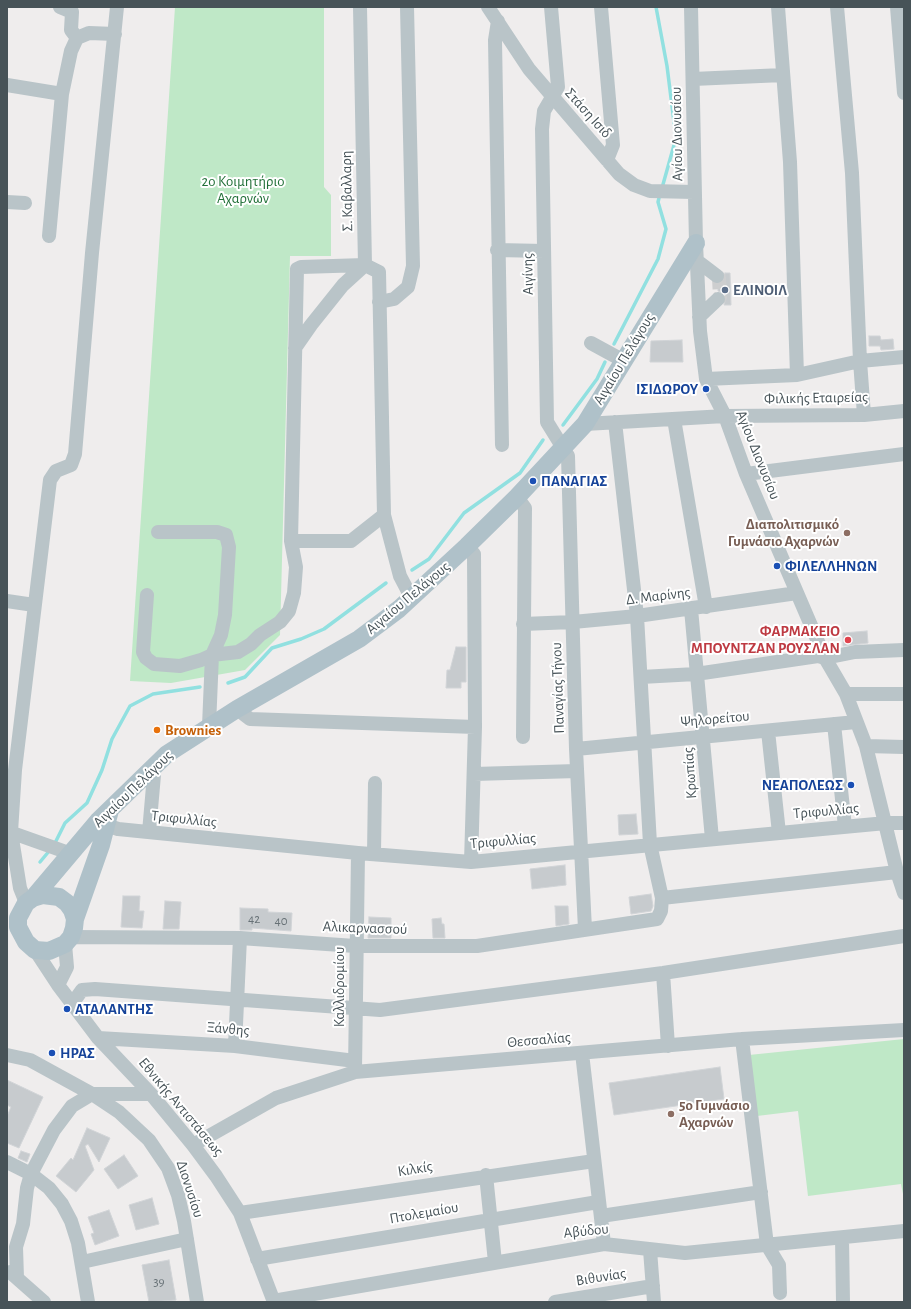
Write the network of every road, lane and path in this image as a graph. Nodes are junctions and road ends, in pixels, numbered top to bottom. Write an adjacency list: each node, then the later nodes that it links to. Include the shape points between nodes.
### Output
1 (60, 7): 14 (street, via 72,12 71,30)
2 (117, 7): 13 (street)
3 (360, 7): 29 (street, Σ. Καβαλλαρη)
4 (407, 7): 32 (street, via 413,266 408,287 394,300)
5 (488, 7): 12 (street, Στάση Ισιδ)
6 (551, 7): 20 (street, Αιγίνης, via 558,87)
7 (600, 7): 21 (street, via 613,145)
8 (691, 7): 16 (street, Αγίου Διονυσίου)
9 (778, 7): 15 (street)
10 (836, 7): 38 (street, via 852,173)
11 (897, 7): 18 (street)
12 (498, 21): 20 (street, Στάση Ισιδ, via 529,69); 26 (street, via 495,40)
13 (114, 34): 14 (street, via 89,33); 60 (street, via 75,454 71,466 56,471 50,480)
14 (77, 38): 19 (street, via 70,51)
15 (783, 75): 16 (street); 39 (street, via 790,162)
16 (693, 79): 22 (street, Αγίου Διονυσίου)
17 (7, 85): 19 (street)
18 (904, 93)
19 (62, 94): 25 (street)
20 (553, 98): 21 (street, Στάση Ισιδ); 27 (street, Αιγίνης, via 544,111 542,129)
21 (607, 160): 22 (street, Στάση Ισιδ, via 619,174 634,185 650,191)
22 (694, 192): 28 (street, Αγίου Διονυσίου)
23 (7, 202): 24 (street)
24 (25, 204)
25 (49, 236)
26 (498, 250): 27 (street); 47 (street)
27 (544, 251): 48 (street, Αιγίνης, via 547,422)
28 (696, 252): 30 (street); 33 (street, Αγίου Διονυσίου); 37 (main road, Αιγαίου Πελάγους, via 672,280)
29 (365, 265): 32 (street, via 379,272); 35 (street, via 343,285); 35 (street, via 302,267 297,270)
30 (717, 276)
31 (718, 299): 33 (street)
32 (379, 302): 52 (street)
33 (699, 317): 40 (street, Αγίου Διονυσίου)
34 (591, 343): 37 (street)
35 (295, 348): 54 (street)
36 (904, 357): 38 (street)
37 (624, 361): 46 (main road, Αιγαίου Πελάγους)
38 (860, 361): 39 (street); 43 (street)
39 (797, 375): 40 (street)
40 (706, 379): 42 (street, Αγίου Διονυσίου)
41 (904, 411): 43 (street, Φιλικής Εταιρείας)
42 (725, 416): 43 (street, Φιλικής Εταιρείας); 44 (street, Φιλικής Εταιρείας); 50 (street, Αγίου Διονυσίου)
43 (864, 416)
44 (674, 419): 45 (street, Φιλικής Εταιρείας); 61 (street)
45 (615, 422): 46 (street, Φιλικής Εταιρείας); 63 (street)
46 (585, 424): 48 (main road, Αιγαίου Πελάγους)
47 (502, 445)
48 (564, 447): 51 (main road, Αιγαίου Πελάγους); 64 (street, Παναγίας Τήνου, via 568,456)
49 (904, 454): 50 (street)
50 (746, 474): 56 (street, Αγίου Διονυσίου)
51 (517, 497): 55 (main road, Αιγαίου Πελάγους); 65 (street, via 525,508)
52 (384, 514): 54 (street, via 351,540); 58 (street, via 400,576)
53 (158, 532): 67 (street, via 217,532 226,535 229,547 225,615 221,635)
54 (291, 541): 67 (street, via 296,567 294,593 289,611 280,622 238,652)
55 (467, 546): 58 (main road, Αιγαίου Πελάγους); 77 (street, via 474,554)
56 (797, 593): 61 (street, Δ. Μαρίνης); 68 (street, Αγίου Διονυσίου)
57 (147, 595): 67 (street, via 143,652 146,658 154,664 175,666)
58 (412, 597): 73 (main road, Αιγαίου Πελάγους, via 360,639)
59 (7, 601): 60 (street)
60 (34, 605): 85 (street)
61 (706, 607): 62 (street, Δ. Μαρίνης)
62 (691, 609): 63 (street, Δ. Μαρίνης); 69 (street, Κρωπίας)
63 (637, 616): 64 (street, Δ. Μαρίνης); 70 (street)
64 (573, 622): 65 (street, Δ. Μαρίνης); 84 (street, Παναγίας Τήνου)
65 (523, 624): 79 (street)
66 (904, 650): 68 (street, via 855,652)
67 (212, 655): 76 (street)
68 (825, 658): 69 (street, via 818,656); 71 (street, Αγίου Διονυσίου)
69 (696, 674): 70 (street); 80 (street, Κρωπίας)
70 (641, 677): 81 (street)
71 (846, 694): 72 (street); 74 (street, Αγίου Διονυσίου)
72 (904, 694)
73 (237, 709): 76 (main road, Αιγαίου Πελάγους); 77 (street, via 250,719)
74 (856, 722): 75 (street, Ψηλορείτου); 82 (street, Αγίου Διονυσίου)
75 (834, 724): 78 (street, Ψηλορείτου); 93 (street)
76 (209, 726): 86 (main road, Αιγαίου Πελάγους, via 167,754)
77 (475, 727): 88 (street)
78 (768, 731): 80 (street, Ψηλορείτου); 96 (street)
79 (523, 737)
80 (704, 737): 81 (street, Ψηλορείτου); 97 (street, Κρωπίας)
81 (644, 742): 84 (street, Ψηλορείτου); 98 (street)
82 (866, 746): 83 (street); 91 (street, Αγίου Διονυσίου)
83 (904, 746)
84 (576, 749): 87 (street, Παναγίας Τήνου)
85 (11, 768): 94 (street)
86 (150, 771): 90 (main road, Αιγαίου Πελάγους); 95 (street, via 154,775)
87 (577, 771): 88 (street); 99 (street, Παναγίας Τήνου)
88 (474, 774): 103 (street)
89 (375, 784): 102 (street)
90 (108, 818): 95 (street, Τριφυλλίας, via 118,829); 100 (main road, Αιγαίου Πελάγους); 108 (main road)
91 (886, 823): 92 (street, Τριφυλλίας); 93 (street, Τριφυλλίας); 104 (street, Αγίου Διονυσίου)
92 (904, 823)
93 (845, 827): 96 (street, Τριφυλλίας)
94 (9, 831): 100 (street); 105 (street)
95 (149, 832): 101 (street, Τριφυλλίας)
96 (779, 833): 97 (street, Τριφυλλίας)
97 (712, 839): 98 (street, Τριφυλλίας)
98 (650, 844): 99 (street, Τριφυλλίας); 107 (street)
99 (581, 851): 103 (street, Τριφυλλίας); 110 (street, Παναγίας Τήνου)
100 (69, 853): 105 (main road, Αιγαίου Πελάγους)
101 (358, 853): 102 (street, Τριφυλλίας); 114 (street, Καλλιδρομίου)
102 (374, 854): 103 (street, Τριφυλλίας)
103 (471, 862)
104 (897, 872): 106 (street, Αγίου Διονυσίου); 107 (street)
105 (22, 893): 108 (main road, via 59,897 67,903); 109 (main road, via 20,914)
106 (904, 893)
107 (662, 898): 110 (street, Αλικαρνασσού, via 661,911 657,919)
108 (75, 919): 113 (main road)
109 (13, 929): 115 (main road)
110 (586, 929): 114 (street, Αλικαρνασσού, via 477,946)
111 (904, 936): 116 (street)
112 (240, 938): 113 (street, Αλικαρνασσού); 114 (street, Αλικαρνασσού); 118 (street)
113 (68, 940): 115 (main road, via 49,951); 117 (street, via 67,967)
114 (355, 946): 120 (street, Καλλιδρομίου)
115 (35, 950): 117 (street, Εθνικής Αντιστάσεως)
116 (662, 972): 120 (street, via 380,1010); 125 (street)
117 (58, 985): 119 (street, Εθνικής Αντιστάσεως)
118 (238, 998): 119 (street, via 82,990); 120 (street); 124 (street)
119 (72, 1004): 122 (street, Εθνικής Αντιστάσεως)
120 (357, 1009): 128 (street, Καλλιδρομίου)
121 (904, 1030): 123 (street, Θεσσαλίας)
122 (98, 1038): 124 (street, Ξάνθης); 130 (street, Εθνικής Αντιστάσεως)
123 (742, 1040): 125 (street, Θεσσαλίας); 136 (street)
124 (235, 1046): 128 (street, Ξάνθης)
125 (668, 1046): 126 (street, Θεσσαλίας)
126 (582, 1053): 128 (street, Θεσσαλίας); 132 (street)
127 (7, 1055): 129 (street, Διονυσίου, via 30,1060)
128 (355, 1067): 131 (street, Θεσσαλίας, via 276,1098)
129 (92, 1094): 130 (street); 134 (street, via 72,1106 54,1130); 143 (street, Διονυσίου, via 133,1124 160,1154 178,1196)
130 (151, 1094): 131 (street, Εθνικής Αντιστάσεως)
131 (193, 1145): 138 (street, Εθνικής Αντιστάσεως)
132 (594, 1161): 135 (street, Κιλκίς); 137 (street)
133 (7, 1162): 134 (street)
134 (31, 1174): 146 (street, via 23,1224); 149 (street, via 49,1188 62,1204 71,1222)
135 (486, 1176): 138 (street, Κιλκίς); 140 (street)
136 (761, 1192): 139 (street); 145 (street)
137 (598, 1202): 139 (street); 140 (street, Πτολεμαίου)
138 (240, 1213): 148 (street, Εθνικής Αντιστάσεως)
139 (600, 1216): 144 (street)
140 (490, 1218): 148 (street, Πτολεμαίου); 150 (street)
141 (904, 1231): 142 (street, Αβύδου)
142 (842, 1238): 145 (street, Αβύδου); 160 (street)
143 (187, 1239): 149 (street); 156 (street, Διονυσίου)
144 (604, 1244): 147 (street, Αβύδου); 150 (street, Αβύδου)
145 (768, 1244): 147 (street, Αβύδου, via 685,1253); 153 (street, via 779,1265)
146 (11, 1249): 151 (street)
147 (650, 1250): 152 (street)
148 (257, 1259): 157 (street, Εθνικής Αντιστάσεως)
149 (82, 1262): 155 (street)
150 (495, 1262): 157 (street, Αβύδου)
151 (12, 1274): 154 (street)
152 (653, 1286): 158 (street, Βιθυνίας); 159 (street)
153 (780, 1293)
154 (44, 1302)
155 (88, 1302)
156 (198, 1302)
157 (274, 1302)
158 (555, 1302)
159 (654, 1302)
160 (843, 1302)

